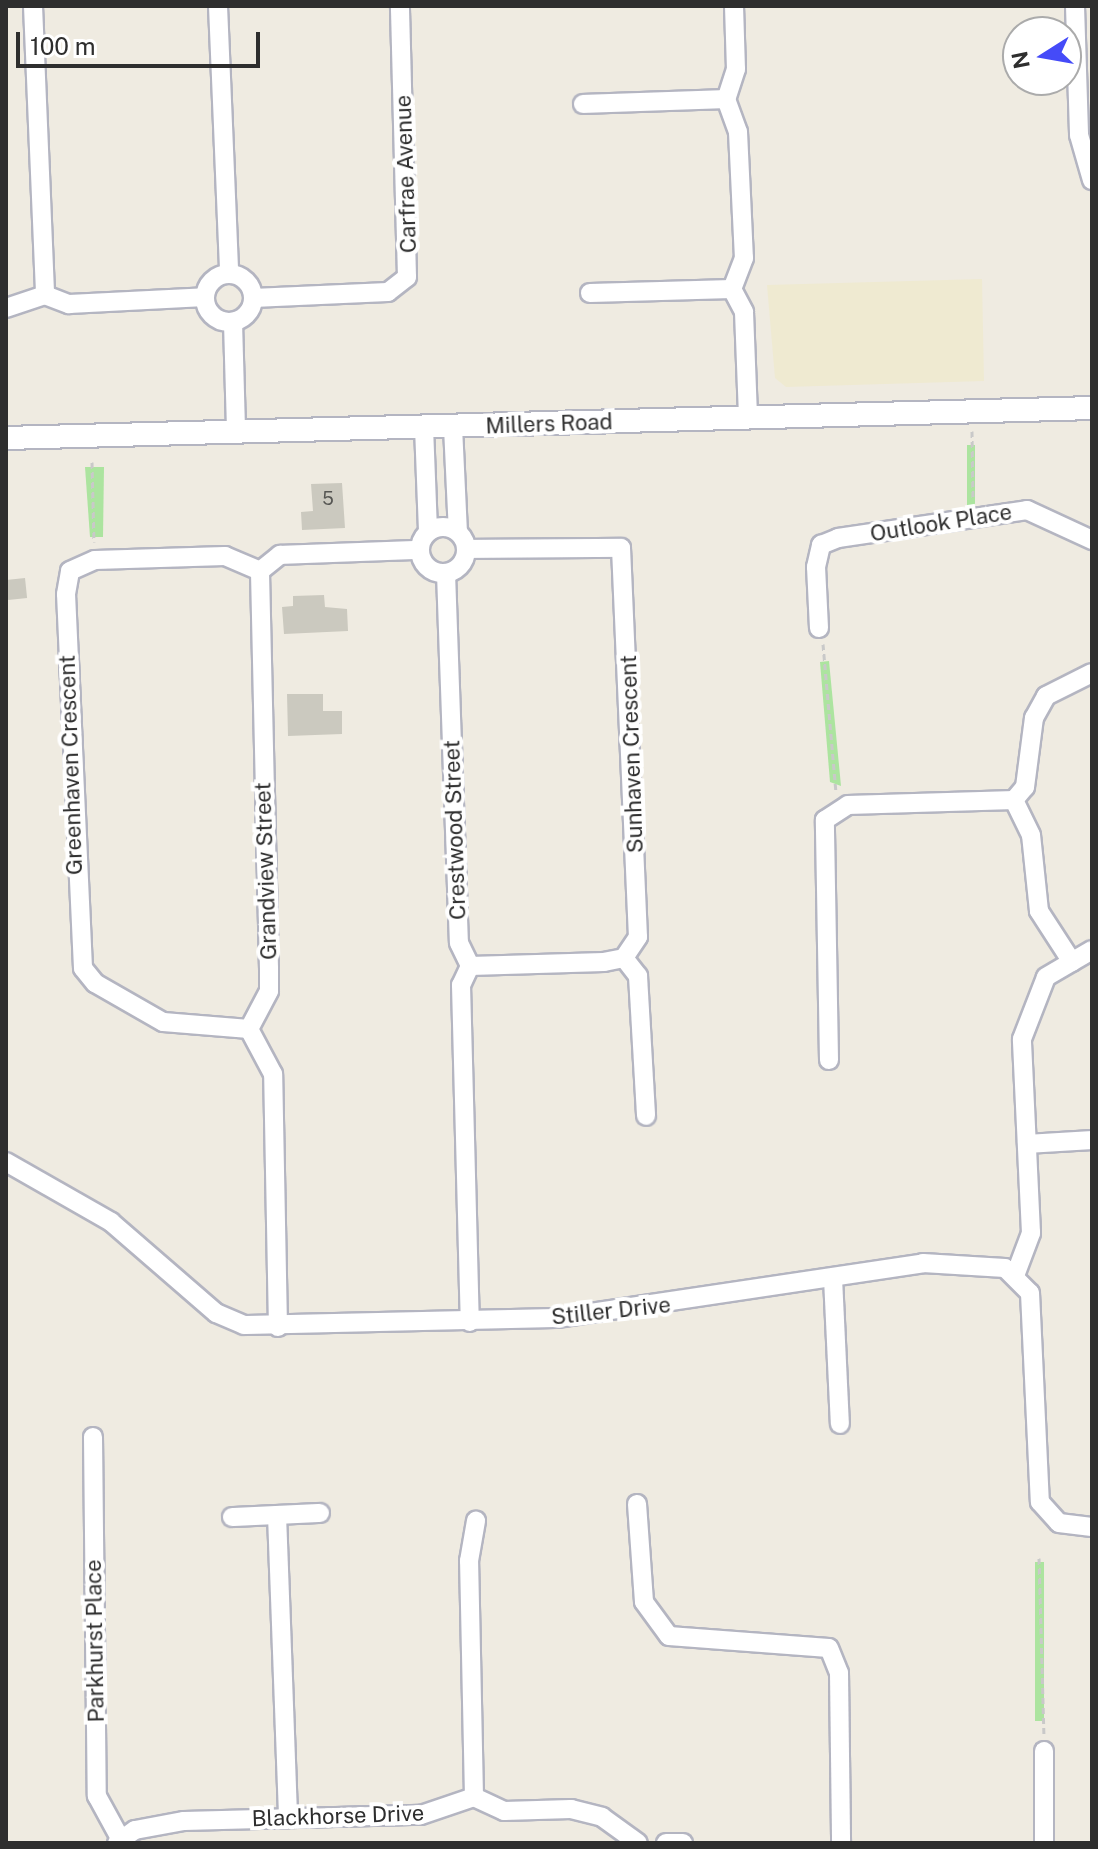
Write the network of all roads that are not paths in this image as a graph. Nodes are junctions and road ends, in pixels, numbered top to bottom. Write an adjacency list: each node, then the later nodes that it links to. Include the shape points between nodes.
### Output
1 (33, 6): 13 (street)
2 (218, 6): 10 (street)
3 (400, 6): 15 (street, Carfrae Avenue, via 407,277 388,292)
4 (734, 6): 7 (street, via 736,69)
5 (1075, 6): 6 (street)
6 (1084, 56): 9 (street, via 1079,135)
7 (726, 99): 8 (street); 11 (street, via 738,132 744,258)
8 (583, 104)
9 (1092, 180)
10 (229, 274): 14 (street, via 215,278); 15 (street, via 249,284)
11 (732, 289): 12 (street); 19 (street, via 744,312)
12 (590, 293)
13 (45, 295): 14 (street, via 69,304); 16 (street)
14 (205, 297): 17 (street, via 210,313)
15 (253, 298): 17 (street)
16 (6, 308)
17 (233, 322): 22 (street)
18 (1092, 408): 19 (street, Millers Road)
19 (748, 417): 21 (street, Millers Road)
20 (424, 427): 21 (street, Millers Road); 22 (street, Millers Road); 24 (street)
21 (453, 427): 25 (street)
22 (236, 430): 23 (street, Millers Road)
23 (6, 438)
24 (428, 532): 25 (street); 28 (street)
25 (458, 532): 27 (street)
26 (1092, 540): 31 (street, Outlook Place, via 1027,510 821,545)
27 (467, 549): 30 (street, via 459,568); 35 (street, Sunhaven Crescent, via 621,548 638,937)
28 (419, 550): 29 (street, via 280,555); 30 (street, via 425,565)
29 (260, 571): 38 (street, Grandview Street, via 269,991); 38 (street, Greenhaven Crescent, via 225,556 95,560 70,571 66,594 83,968 95,983 163,1022)
30 (446, 573): 37 (street, Crestwood Street, via 459,943)
31 (819, 628)
32 (1092, 673): 33 (street, via 1046,696 1034,718 1025,787)
33 (1014, 800): 36 (street, via 1029,824 1039,911); 39 (street, via 837,808 821,839)
34 (1092, 950): 36 (street)
35 (624, 958): 37 (street); 40 (street, via 638,976)
36 (1072, 962): 42 (street, via 1046,977 1030,1004 1022,1039)
37 (470, 966): 46 (street, Crestwood Street, via 461,985)
38 (249, 1029): 47 (street, via 273,1074)
39 (829, 1060)
40 (646, 1116)
41 (1092, 1140): 42 (street)
42 (1027, 1144): 44 (street, via 1031,1233)
43 (6, 1162): 47 (street, Stiller Drive, via 146,1247 223,1318)
44 (1016, 1273): 45 (street, Stiller Drive, via 923,1263); 55 (street, via 1030,1293 1041,1522)
45 (833, 1278): 46 (street, Stiller Drive, via 633,1310); 48 (street)
46 (470, 1322): 47 (street, Stiller Drive)
47 (278, 1327)
48 (840, 1424)
49 (93, 1437): 59 (street, Parkhurst Place, via 97,1796)
50 (637, 1504): 63 (street, via 644,1602 669,1636 829,1648 839,1673)
51 (320, 1513): 52 (street)
52 (277, 1515): 53 (street); 58 (street)
53 (232, 1517)
54 (476, 1521): 57 (street, via 469,1561)
55 (1092, 1527)
56 (1044, 1751): 64 (street)
57 (474, 1797): 58 (street, Blackhorse Drive, via 421,1815); 60 (street, via 504,1811 571,1809 602,1817)
58 (288, 1817): 59 (street, Blackhorse Drive, via 184,1821)
59 (118, 1840)
60 (638, 1843)
61 (666, 1843): 62 (street)
62 (683, 1843)
63 (841, 1843)
64 (1044, 1843)

